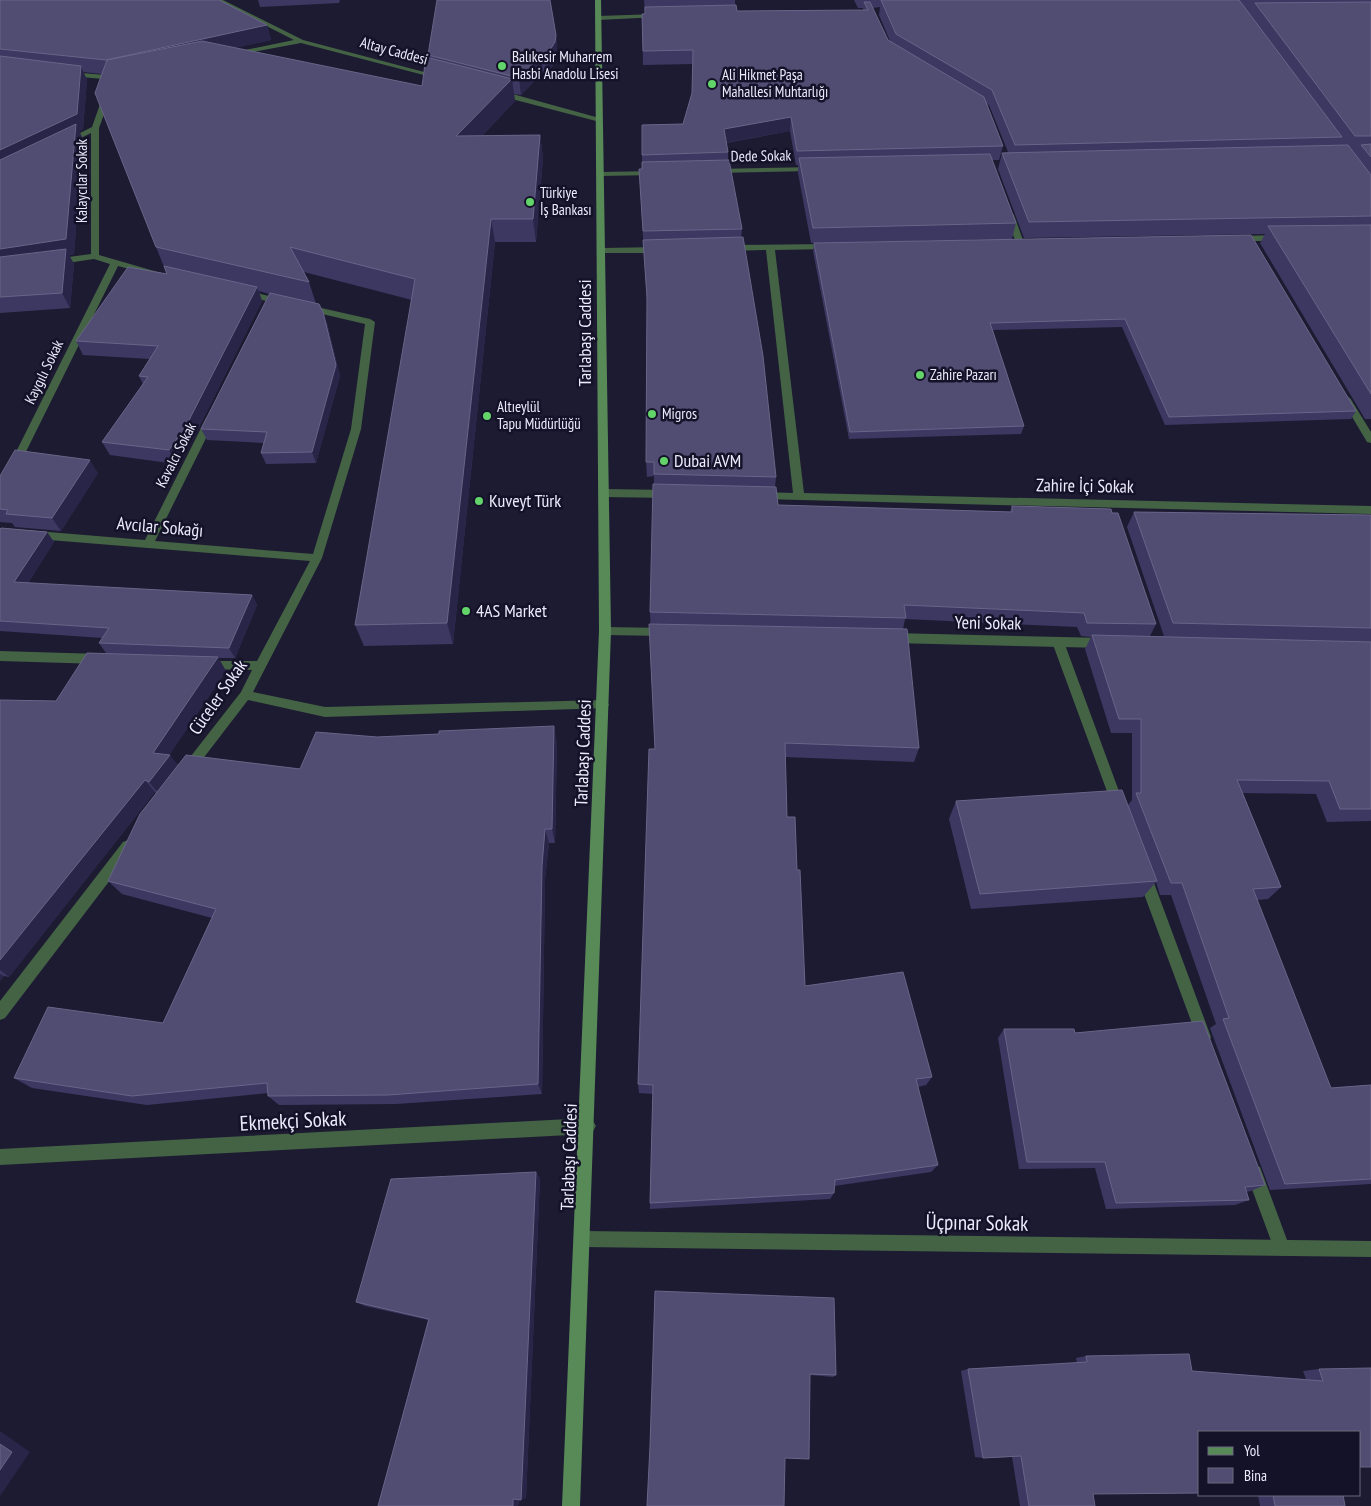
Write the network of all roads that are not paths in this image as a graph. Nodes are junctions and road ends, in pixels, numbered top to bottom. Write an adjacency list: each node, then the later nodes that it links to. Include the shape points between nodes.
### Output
1 (218, 0): 5 (street, Altay Caddesi)
2 (598, 0): 4 (main road, Tarlabaşı Caddesi)
3 (661, 16): 4 (street)
4 (598, 18): 12 (main road, Tarlabaşı Caddesi)
5 (301, 41): 6 (street); 10 (street, Altay Caddesi)
6 (226, 56)
7 (66, 74): 9 (street)
8 (122, 77): 9 (street)
9 (112, 79): 13 (street, Kalaycılar Sokak)
10 (451, 80)
11 (489, 90): 12 (street)
12 (599, 119): 18 (main road, Tarlabaşı Caddesi)
13 (95, 128): 14 (street); 30 (street, Kalaycılar Sokak)
14 (61, 145)
15 (821, 169): 17 (street, Dede Sokak)
16 (661, 172): 18 (street)
17 (701, 172)
18 (601, 174): 29 (main road, Tarlabaşı Caddesi)
19 (1007, 208): 23 (street)
20 (1291, 238): 21 (street, via 1254,243)
21 (1222, 239)
22 (1010, 243): 23 (street)
23 (1020, 243): 24 (street)
24 (1030, 243)
25 (837, 246): 27 (street)
26 (721, 248): 27 (street)
27 (770, 248): 42 (street)
28 (671, 249): 29 (street)
29 (602, 251): 38 (main road, Tarlabaşı Caddesi)
30 (95, 256): 31 (street); 32 (street)
31 (48, 262)
32 (115, 263): 33 (street); 39 (street, Kaygılı Sokak)
33 (164, 274)
34 (232, 290): 46 (street, Cüceler Sokak, via 268,303 293,304 370,322 356,429)
35 (1341, 389): 37 (street)
36 (214, 412): 45 (street, Kavalcı Sokak)
37 (1371, 440)
38 (604, 493): 40 (street); 47 (main road, Tarlabaşı Caddesi)
39 (0, 494)
40 (682, 494)
41 (750, 496): 42 (street, Zahire İçi Sokak)
42 (799, 497): 43 (street, Zahire İçi Sokak, via 1113,509)
43 (1371, 510)
44 (0, 532): 45 (street, Avcılar Sokağı)
45 (148, 544): 46 (street, Avcılar Sokağı)
46 (317, 558): 55 (street, Cüceler Sokak)
47 (605, 631): 48 (street); 57 (main road, Tarlabaşı Caddesi)
48 (674, 632)
49 (881, 638): 50 (street, Yeni Sokak)
50 (1058, 642): 51 (street, Yeni Sokak); 59 (street)
51 (1118, 643)
52 (0, 656): 53 (street)
53 (116, 660)
54 (194, 663): 55 (street)
55 (261, 666): 56 (street, Cüceler Sokak)
56 (245, 695): 57 (street, via 325,712); 58 (street, Cüceler Sokak)
57 (602, 705): 65 (main road, Tarlabaşı Caddesi)
58 (179, 781)
59 (1124, 819)
60 (136, 836): 62 (street)
61 (1141, 866): 64 (street)
62 (5, 1000): 63 (street)
63 (0, 1013)
64 (1210, 1052)
65 (588, 1126): 66 (street, Ekmekçi Sokak); 68 (main road, Tarlabaşı Caddesi)
66 (0, 1157)
67 (1251, 1164): 69 (street)
68 (583, 1239): 69 (street, Üçpınar Sokak); 71 (main road, Tarlabaşı Caddesi)
69 (1282, 1248): 70 (street, Üçpınar Sokak)
70 (1371, 1249)
71 (571, 1506)

